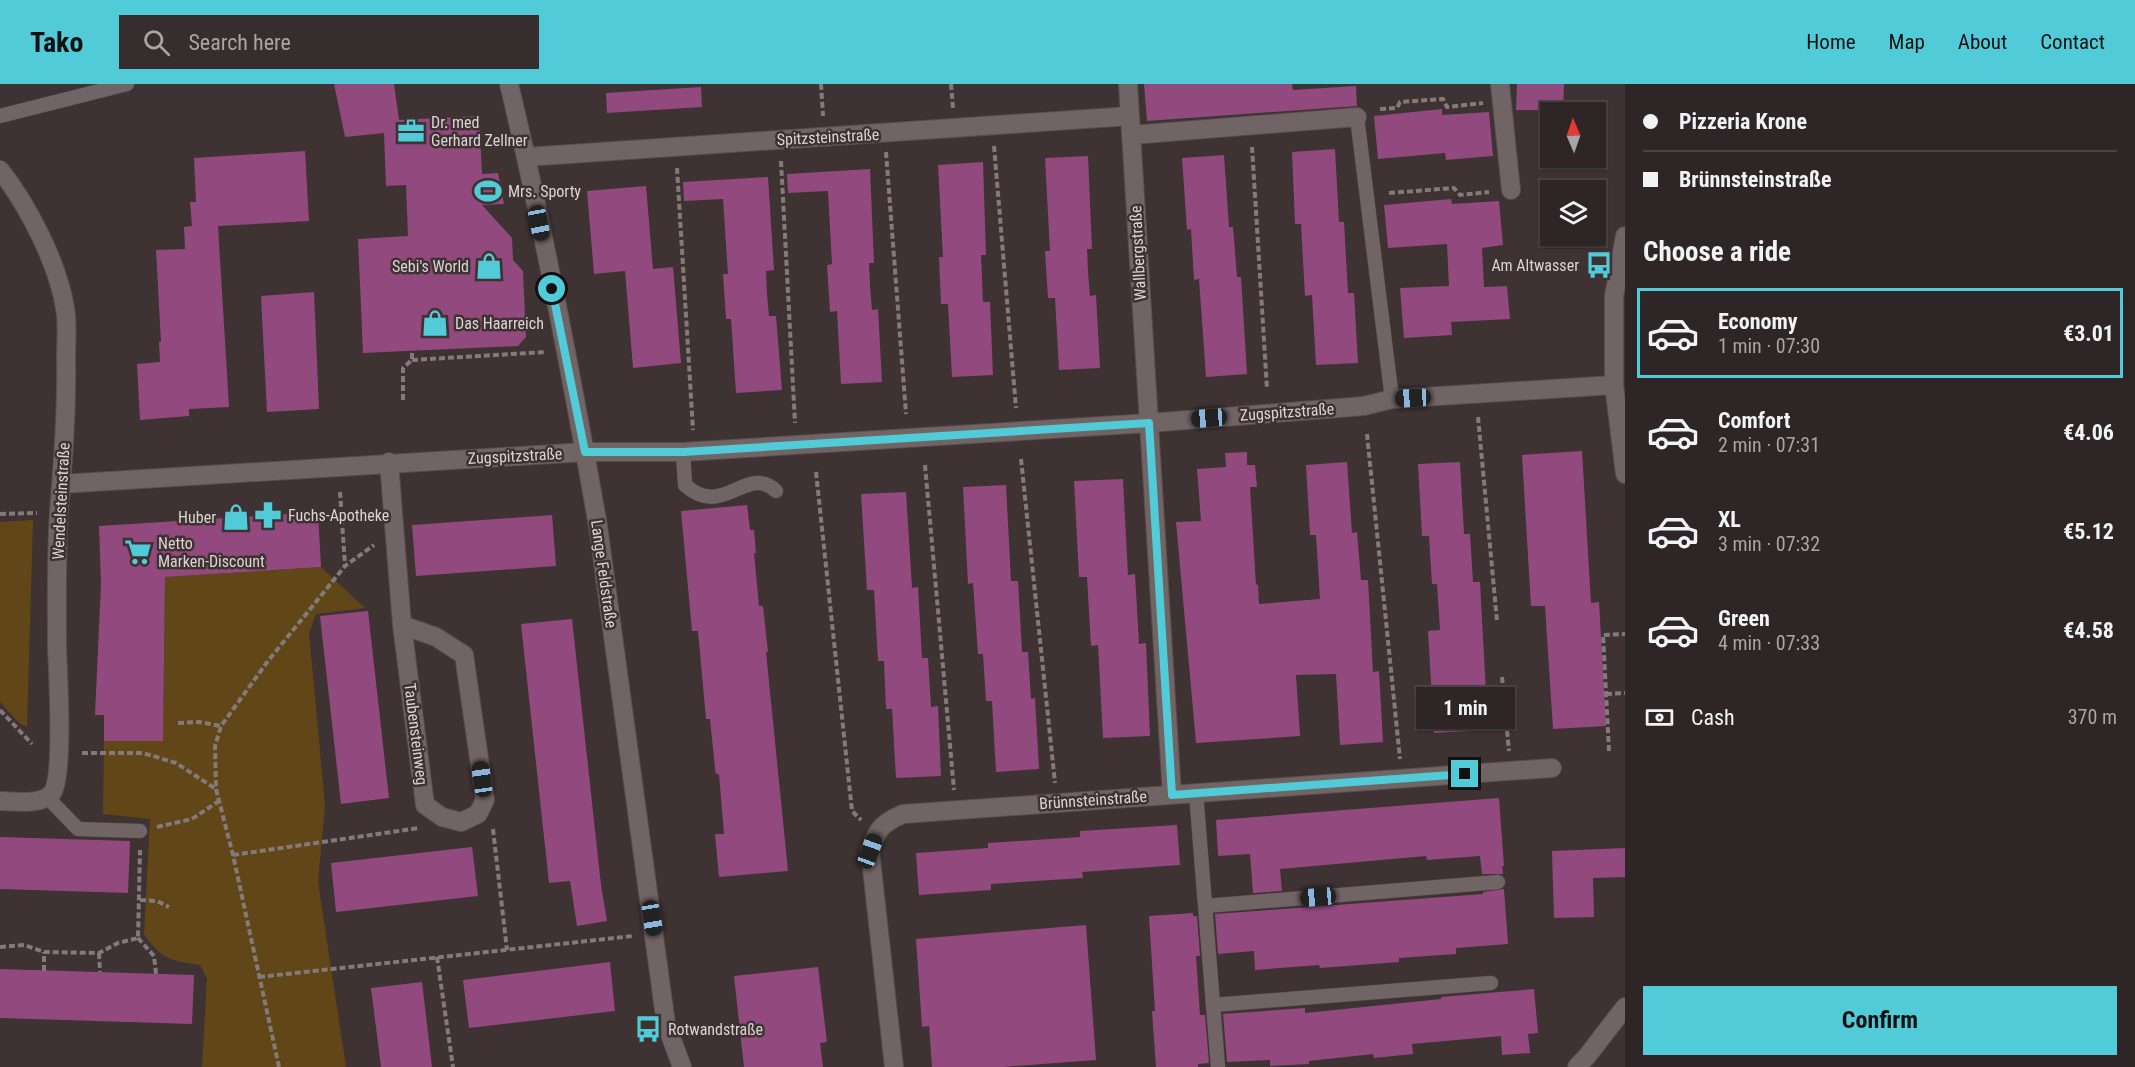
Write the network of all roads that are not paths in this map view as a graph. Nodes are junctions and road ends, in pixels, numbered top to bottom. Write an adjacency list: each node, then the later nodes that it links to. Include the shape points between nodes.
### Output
1 (127, 84): 5 (lane)
2 (509, 84): 9 (street, Lange Feldstraße)
3 (1128, 84): 6 (street, Wallbergstraße)
4 (1500, 93): 11 (street)
5 (0, 116)
6 (1130, 116): 8 (street, Wallbergstraße); 9 (street, Spitzsteinstraße)
7 (1358, 117): 8 (street); 15 (lane)
8 (1131, 135): 16 (street, Wallbergstraße)
9 (526, 157): 17 (street, Lange Feldstraße)
10 (0, 170): 21 (street, Wendelsteinstraße, via 49,253 62,289 66,311 67,416)
11 (1511, 190)
12 (1625, 236): 13 (street)
13 (1620, 296): 14 (street)
14 (1614, 385): 15 (street, Zugspitzstraße); 20 (street)
15 (1392, 399): 16 (street, Zugspitzstraße, via 1364,406)
16 (1149, 423): 18 (street, Zugspitzstraße); 26 (street, Wallbergstraße)
17 (585, 452): 18 (street, Zugspitzstraße); 19 (street, Zugspitzstraße); 35 (street, Lange Feldstraße, via 666,1024)
18 (683, 452): 22 (lane, via 685,485 699,496 718,497 756,483)
19 (389, 462): 21 (street, Zugspitzstraße); 23 (street, Taubensteinweg)
20 (1625, 474)
21 (61, 484): 27 (street, Wendelsteinstraße, via 58,752 56,786)
22 (776, 490)
23 (402, 625): 23 (street, Taubensteinweg, via 426,805 442,817 461,822 478,814 485,800 464,655 436,637)
24 (1552, 768): 25 (street, Brünnsteinstraße)
25 (1196, 793): 26 (street, Brünnsteinstraße); 31 (lane)
26 (1172, 795): 36 (street, Brünnsteinstraße, via 903,814 886,822 870,851)
27 (47, 797): 28 (street); 29 (lane, via 78,829)
28 (0, 801)
29 (140, 831)
30 (1498, 882): 31 (lane)
31 (1205, 906): 33 (lane)
32 (1491, 983): 33 (lane)
33 (1213, 1005): 37 (lane)
34 (1625, 1007): 38 (street)
35 (681, 1067)
36 (894, 1067)
37 (1218, 1067)
38 (1576, 1067)

